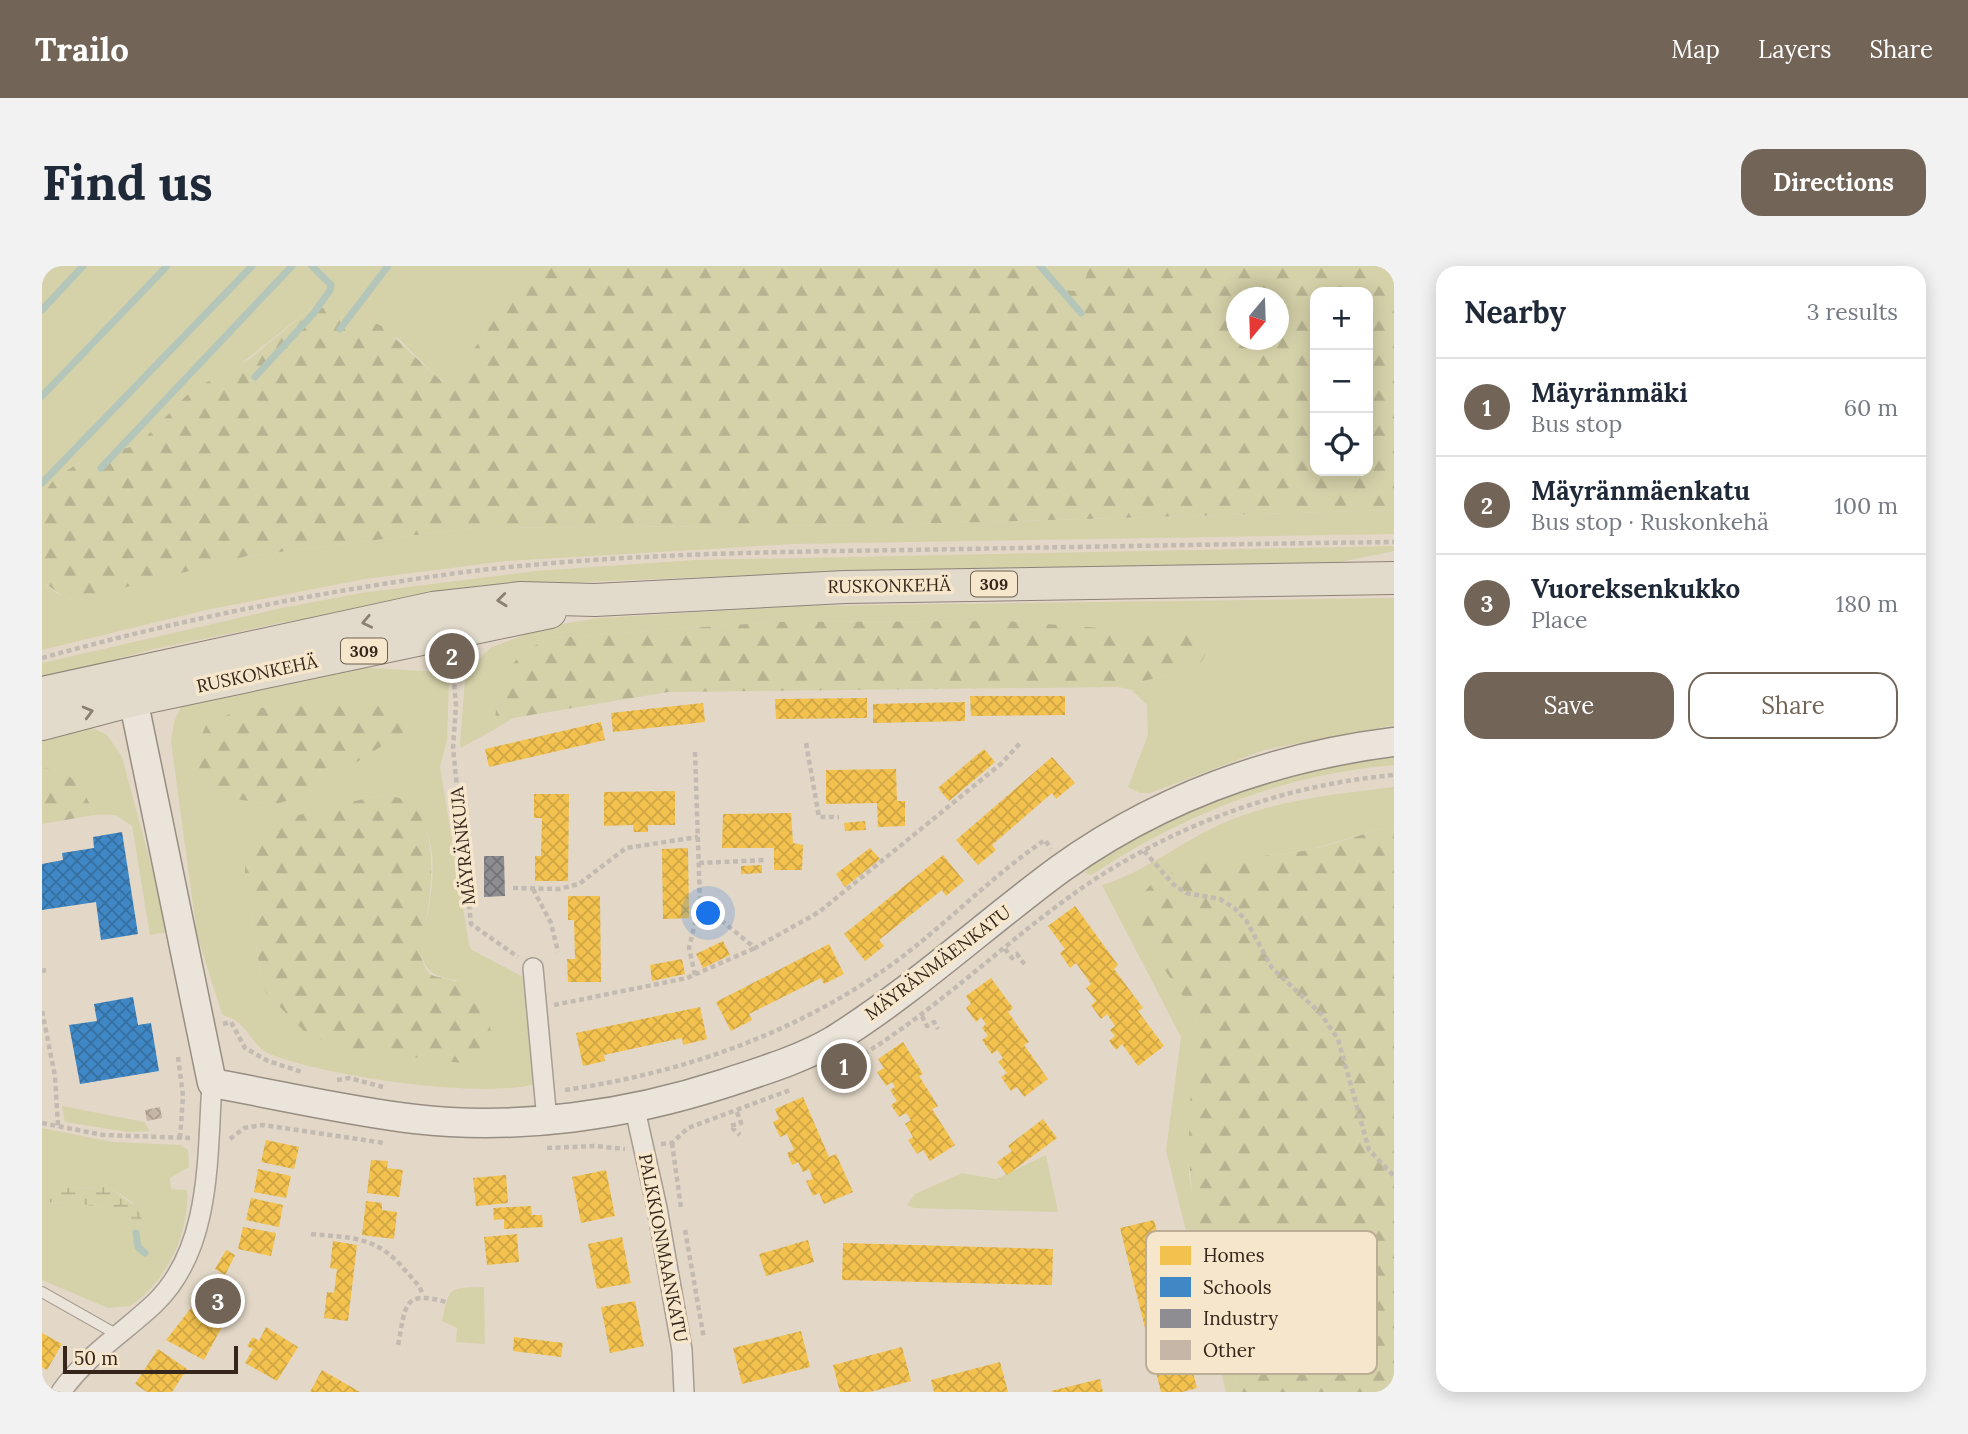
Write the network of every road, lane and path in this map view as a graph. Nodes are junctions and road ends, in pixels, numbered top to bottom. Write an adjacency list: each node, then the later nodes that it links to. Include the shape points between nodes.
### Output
1 (1394, 578): 2 (main road, RUSKONKEHÄ / 309, via 845,587)
2 (595, 600): 3 (main road, RUSKONKEHÄ / 309); 4 (main road, RUSKONKEHÄ / 309, one-way to 4, via 521,598 433,608)
3 (450, 633): 4 (main road, RUSKONKEHÄ / 309); 25 (path, MÄYRÄNKUJA, via 456,705 453,748 471,924)
4 (130, 686): 5 (main road, RUSKONKEHÄ / 309); 6 (main road, RUSKONKEHÄ / 309, one-way to 4); 30 (street)
5 (42, 693)
6 (42, 724)
7 (1021, 742): 21 (path, via 1002,763 820,912)
8 (1394, 742): 17 (street, MÄYRÄNMÄENKATU, via 1282,763 1222,783 1134,823)
9 (806, 743): 12 (path, via 819,817)
10 (695, 751): 13 (path)
11 (1394, 775): 14 (path, via 1346,779 1247,804)
12 (839, 817)
13 (698, 836): 16 (path); 19 (path, via 626,848 579,884)
14 (1144, 852): 17 (path, via 1079,890); 48 (path, via 1186,893 1220,899 1234,908 1246,920 1272,968 1321,1014 1338,1039 1369,1150)
15 (766, 860): 16 (path)
16 (699, 863): 20 (path)
17 (1062, 868): 38 (path, via 1045,840 892,964 836,1001 766,1037 684,1065); 39 (street, MÄYRÄNMÄENKATU, via 831,1041 693,1094)
18 (513, 888): 19 (path)
19 (533, 888): 23 (path, via 551,923)
20 (700, 903): 21 (path); 26 (path, via 689,948)
21 (755, 948): 26 (path)
22 (1005, 949): 24 (path, via 1012,958 1017,954)
23 (558, 953)
24 (1025, 965)
25 (533, 968): 27 (street)
26 (695, 975): 27 (path)
27 (536, 1009): 38 (street)
28 (42, 1011): 44 (path, via 55,1076)
29 (922, 1016): 31 (path, via 927,1026 933,1022)
30 (199, 1028): 32 (path, via 231,1022 245,1048); 35 (street); 46 (path, via 175,1033 183,1096)
31 (938, 1029)
32 (305, 1073)
33 (826, 1074): 37 (path, via 831,1084 839,1081)
34 (329, 1082): 36 (path, via 349,1078)
35 (212, 1083): 41 (street, MÄYRÄNMÄENKATU, via 417,1119); 47 (street)
36 (396, 1089)
37 (843, 1089)
38 (543, 1093): 41 (street)
39 (634, 1105): 41 (street, MÄYRÄNMÄENKATU); 56 (street, PALKKIONMAANKATU, via 682,1350)
40 (737, 1112): 45 (path, via 741,1124 730,1126)
41 (547, 1121)
42 (42, 1123): 44 (path)
43 (263, 1125): 47 (path, via 244,1128 229,1140)
44 (58, 1126): 46 (path, via 111,1136)
45 (740, 1135)
46 (180, 1138): 47 (path)
47 (208, 1139): 53 (street, via 202,1206 188,1257 155,1303)
48 (1394, 1176)
49 (311, 1234): 51 (path, via 377,1243 421,1288)
50 (42, 1292): 53 (lane)
51 (423, 1296): 52 (path); 54 (path, via 406,1307)
52 (446, 1302)
53 (116, 1334): 55 (street, via 82,1364)
54 (398, 1345)
55 (61, 1392)
56 (684, 1392)

